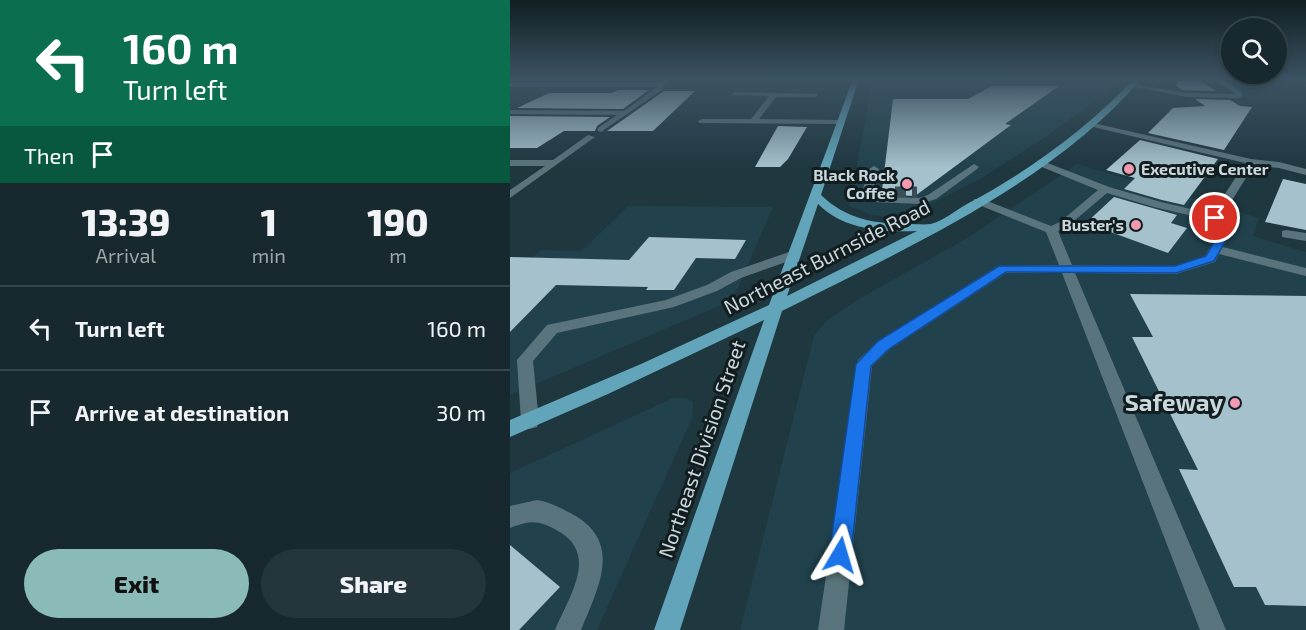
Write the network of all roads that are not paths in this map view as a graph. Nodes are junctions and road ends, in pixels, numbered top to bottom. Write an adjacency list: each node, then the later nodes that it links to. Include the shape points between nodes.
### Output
1 (633, 108): 6 (street)
2 (764, 108): 8 (street)
3 (846, 108): 9 (main road, Northeast Division Street)
4 (1108, 108): 10 (main road, Northeast Burnside Road)
5 (510, 112): 6 (street)
6 (627, 113): 11 (street)
7 (702, 121): 8 (street)
8 (753, 122): 9 (street)
9 (841, 122): 26 (main road, Northeast Division Street)
10 (1092, 124): 13 (street); 16 (main road, Northeast Burnside Road)
11 (602, 130)
12 (591, 137): 15 (street)
13 (1251, 162): 19 (street); 28 (street)
14 (510, 163): 15 (street)
15 (553, 163): 25 (street)
16 (1040, 163): 21 (street); 27 (main road, Northeast Burnside Road)
17 (974, 167): 22 (street)
18 (874, 169): 20 (street)
19 (1306, 172)
20 (868, 189): 22 (street, via 878,200 894,201 920,201); 23 (street)
21 (1105, 189): 28 (street); 30 (street, via 1064,224)
22 (940, 190): 24 (street)
23 (895, 192)
24 (917, 192)
25 (510, 195)
26 (815, 195): 29 (main road, via 832,212 856,222 899,228); 34 (main road, Northeast Division Street)
27 (978, 201): 29 (main road, Northeast Burnside Road); 30 (street)
28 (1215, 218): 33 (street, via 1219,242)
29 (934, 227): 37 (main road, Northeast Burnside Road)
30 (1051, 230): 35 (street)
31 (1286, 234): 32 (street)
32 (1306, 237)
33 (1215, 249): 35 (street, via 1210,259 1176,270); 36 (street)
34 (795, 254): 37 (main road, Northeast Division Street); 38 (street, via 669,304 552,328 525,360)
35 (1066, 270): 43 (street, via 1003,268 884,345 864,364); 44 (street)
36 (1306, 272)
37 (775, 308): 38 (main road, Northeast Burnside Road); 42 (main road, Northeast Division Street)
38 (530, 421): 39 (main road, Northeast Burnside Road)
39 (510, 429)
40 (510, 517): 41 (street, via 529,510 545,511 582,533 592,548 593,563)
41 (568, 630)
42 (666, 630)
43 (831, 630)
44 (1213, 630)

